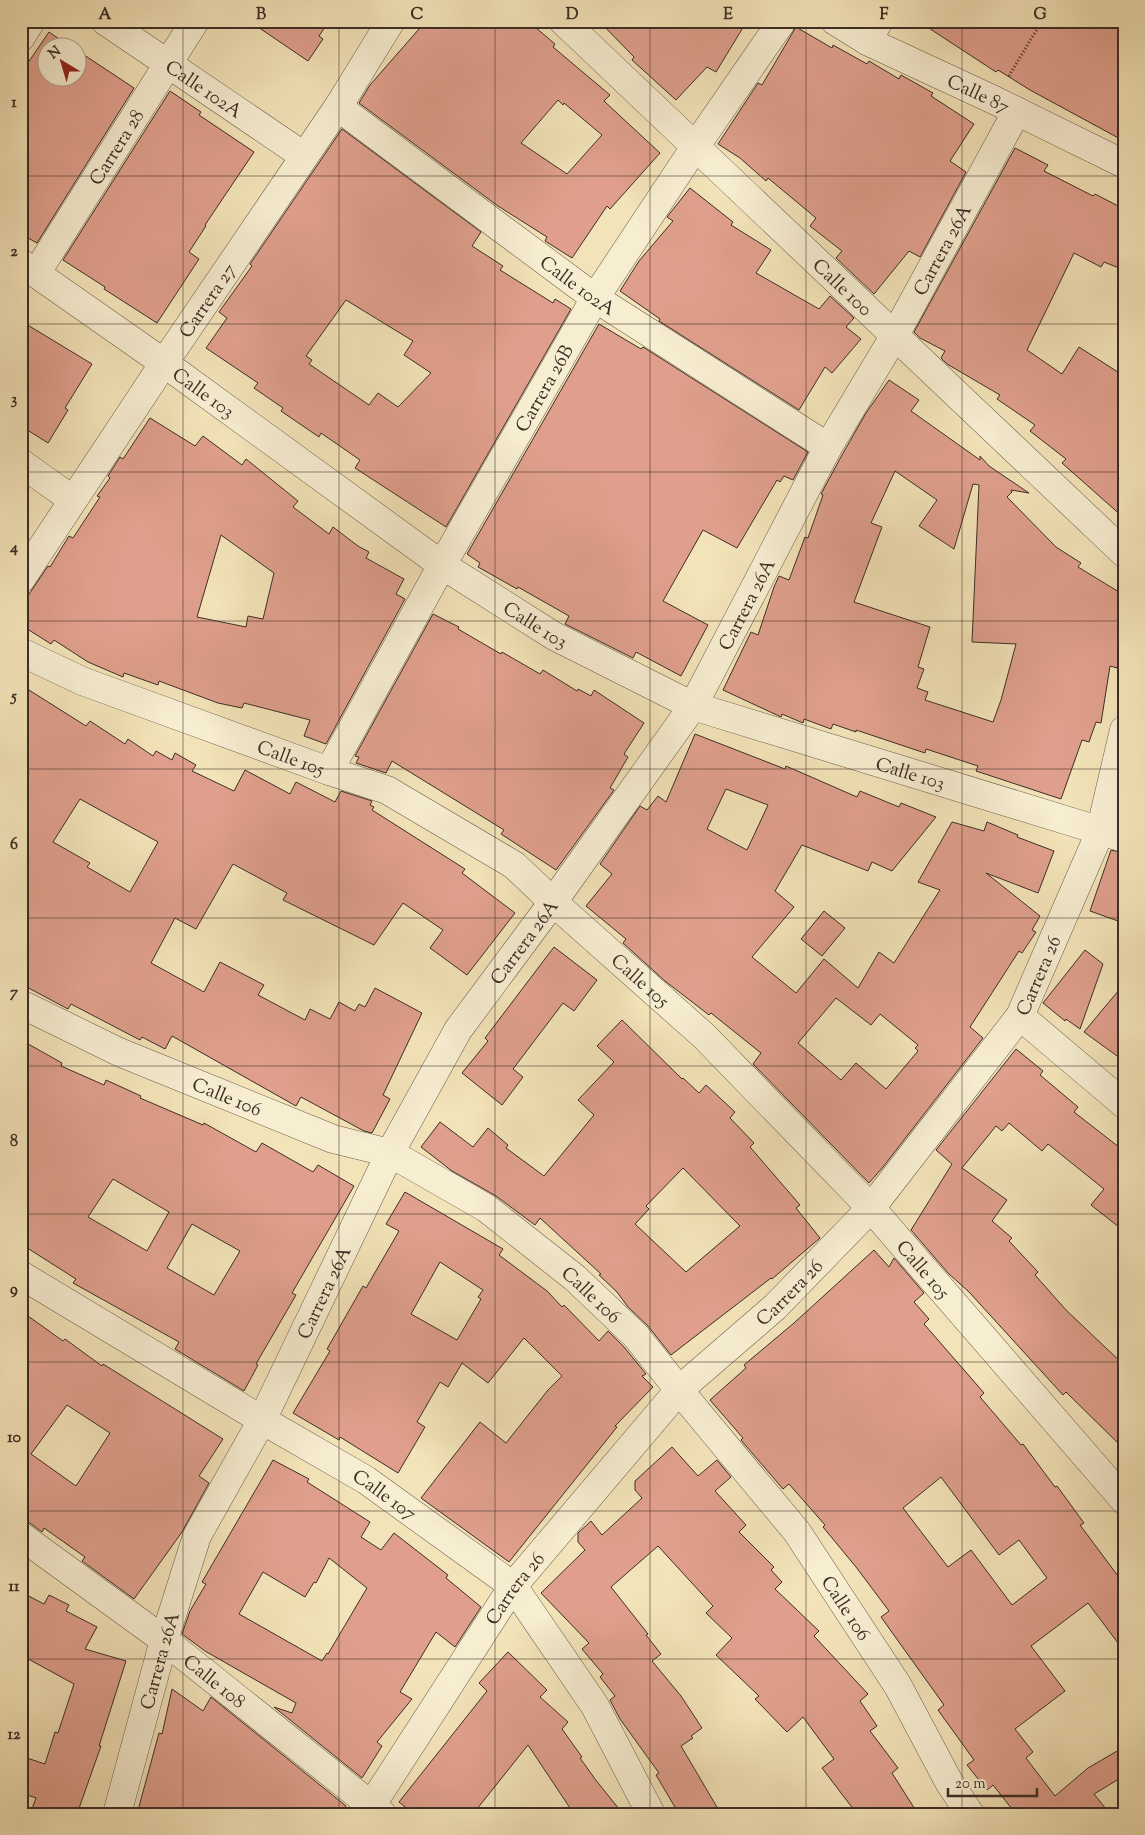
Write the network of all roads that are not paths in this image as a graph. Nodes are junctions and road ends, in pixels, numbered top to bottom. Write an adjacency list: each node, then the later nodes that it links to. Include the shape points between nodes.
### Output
1 (31, 21): 9 (street)
2 (105, 21): 10 (street, Calle 102A)
3 (195, 21): 10 (street, Carrera 28)
4 (391, 21): 12 (street, Carrera 27)
5 (563, 21): 13 (street, Calle 100)
6 (782, 21): 13 (street, Carrera 26B)
7 (835, 21): 8 (street, Calle 87)
8 (873, 31): 11 (street, Calle 87)
9 (21, 37)
10 (169, 63): 14 (street, Calle 102A); 16 (street, Carrera 28)
11 (1006, 105): 15 (street, Calle 87); 18 (street, Carrera 26A)
12 (338, 107): 14 (street, Carrera 27); 17 (street, Calle 102A)
13 (695, 147): 17 (street, Carrera 26B); 18 (street, Calle 100)
14 (304, 156): 19 (street, Carrera 27)
15 (1124, 164)
16 (29, 267): 19 (street, Calle 103)
17 (595, 298): 20 (street, Calle 102A); 24 (street, Carrera 26B)
18 (895, 335): 20 (street, Carrera 26A); 23 (street, Calle 100)
19 (164, 363): 22 (street, Carrera 27); 24 (street, Calle 103)
20 (828, 446): 27 (street, Carrera 26A)
21 (21, 463): 22 (street)
22 (73, 500): 25 (street, Carrera 27)
23 (1124, 553)
24 (442, 564): 27 (street, Calle 103, via 554,636); 29 (street, Carrera 26B)
25 (21, 579)
26 (21, 652): 29 (street, Calle 105, via 82,681)
27 (693, 706): 30 (street, Calle 103); 31 (street, Carrera 26A)
28 (1124, 730): 30 (street, Carrera 26)
29 (329, 771): 31 (street, Calle 105, via 387,790 514,865)
30 (1112, 835): 33 (street, Carrera 26)
31 (553, 902): 35 (street, Carrera 26A, via 458,1030); 36 (street, Calle 105, via 704,1036)
32 (21, 1004): 35 (street, Calle 106, via 119,1052 324,1135)
33 (1020, 1016): 34 (street); 36 (street, Carrera 26)
34 (1124, 1104)
35 (390, 1153): 38 (street, Calle 106, via 486,1208 575,1278 636,1336); 39 (street, Carrera 26A)
36 (871, 1208): 38 (street, Carrera 26, via 775,1307); 40 (street, Calle 105)
37 (21, 1275): 39 (street, Calle 107)
38 (679, 1390): 42 (street, Carrera 26); 47 (street, Calle 106, via 797,1532 898,1686 949,1782)
39 (262, 1420): 42 (street, Calle 107, via 366,1480); 43 (street, Carrera 26A, via 197,1536)
40 (1124, 1500)
41 (21, 1536): 43 (street, Calle 108)
42 (513, 1586): 44 (street, Carrera 26); 46 (street, Calle 107, via 595,1706)
43 (164, 1640): 44 (street, Calle 108); 45 (street, Carrera 26A)
44 (376, 1810)
45 (117, 1814)
46 (651, 1814)
47 (970, 1814)

